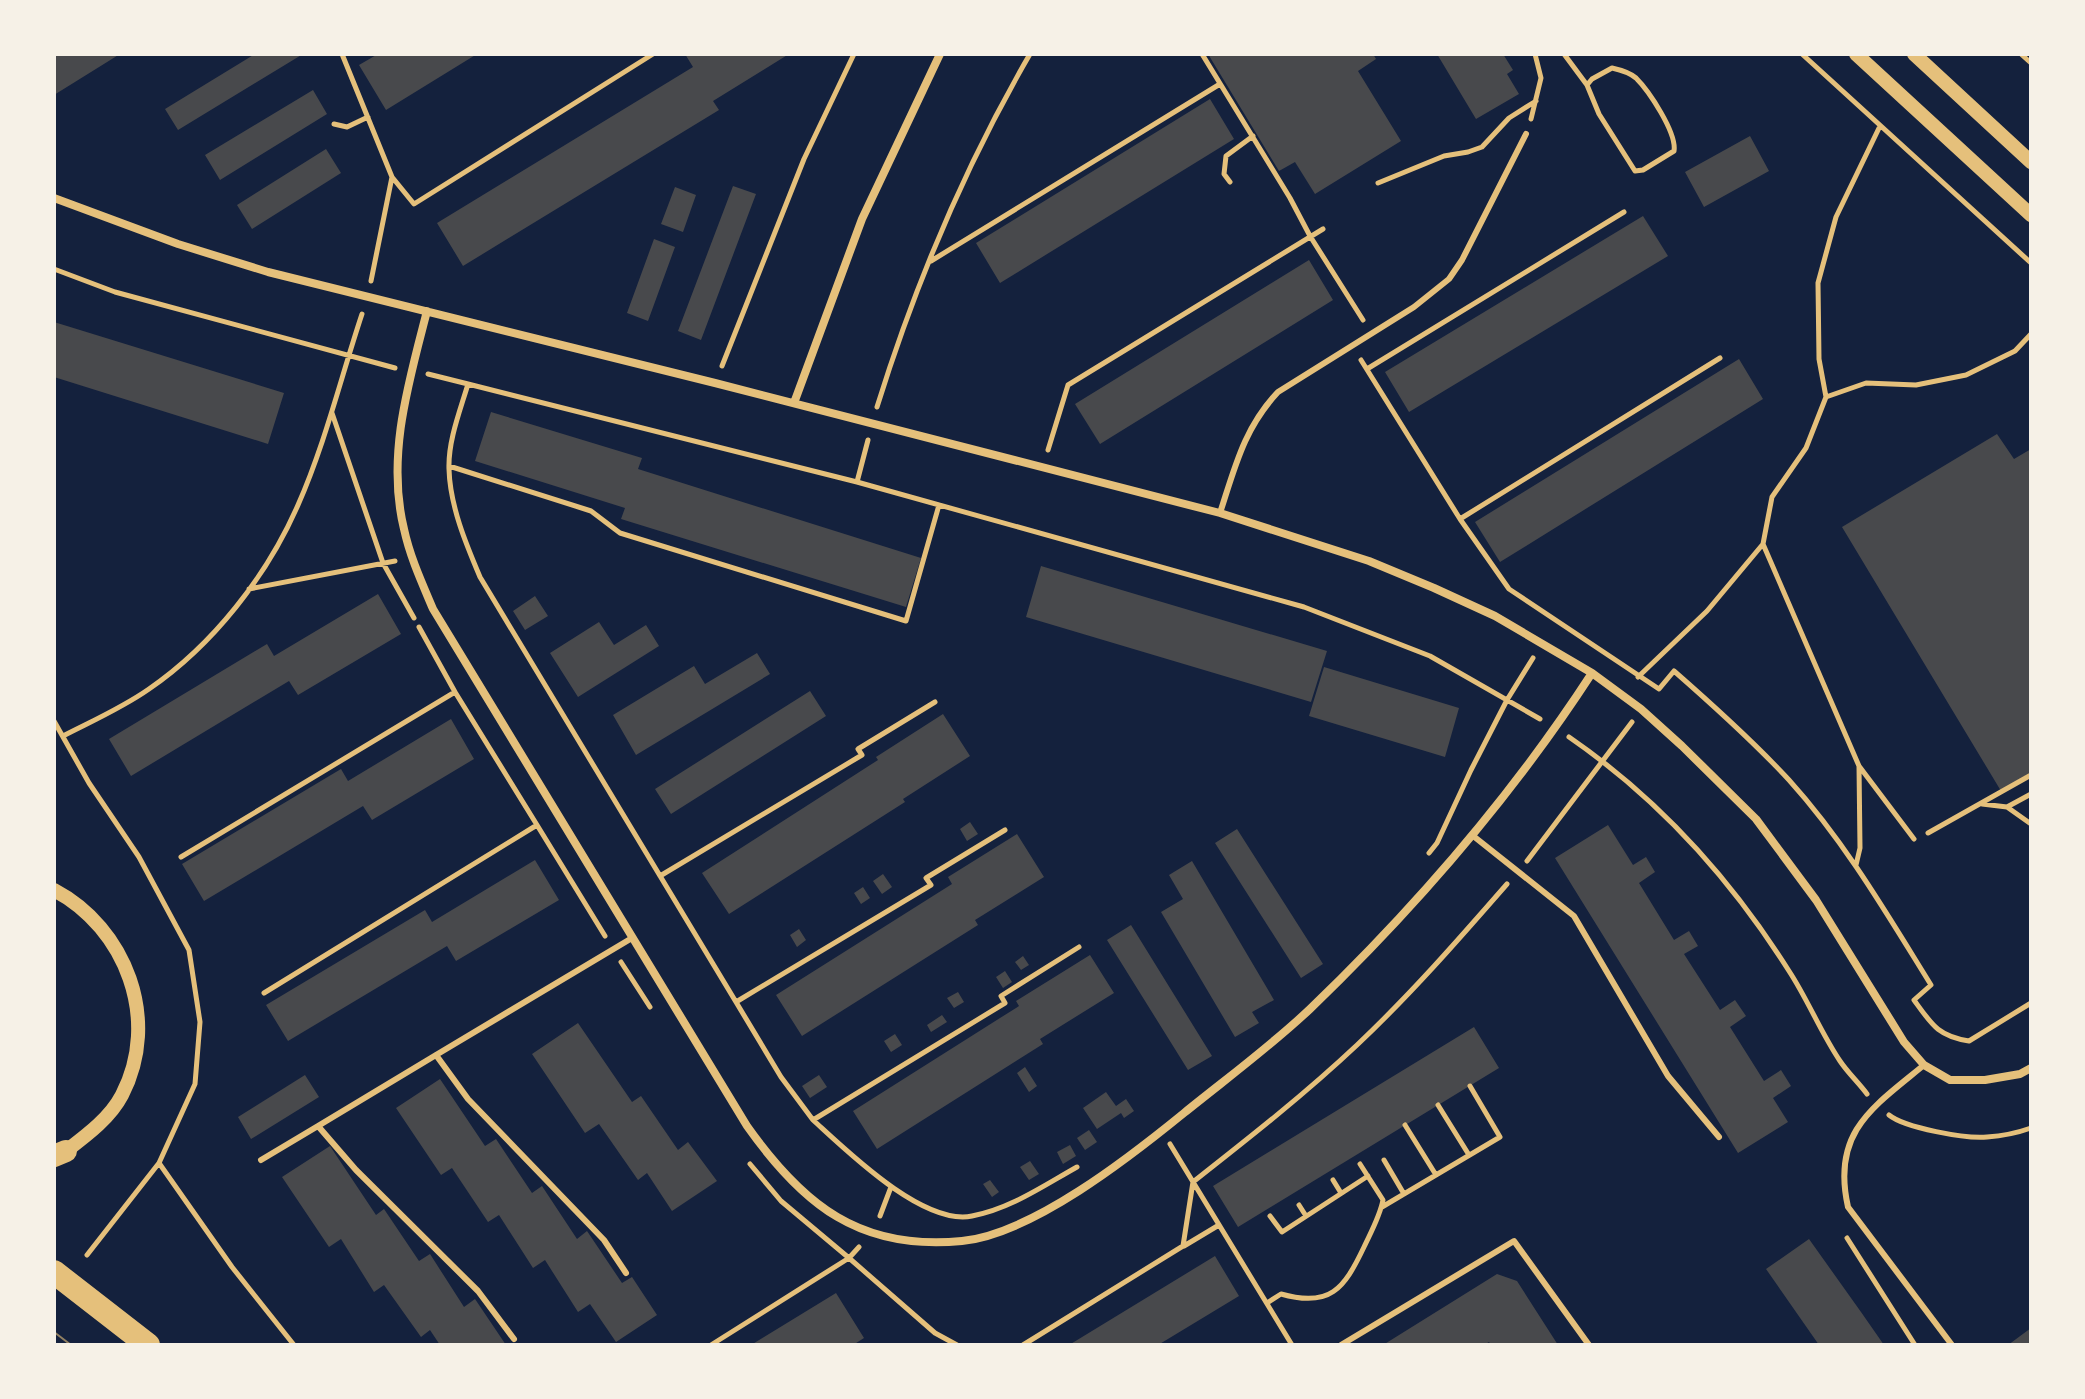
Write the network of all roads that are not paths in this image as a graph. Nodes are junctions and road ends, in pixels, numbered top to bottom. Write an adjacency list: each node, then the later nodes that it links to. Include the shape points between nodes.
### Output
1 (940, 54): 9 (street, via 862,219)
2 (1856, 54): 7 (street)
3 (1914, 54): 5 (street)
4 (1526, 134): 10 (lane, via 1449,279 1278,392 1262,408 1246,434)
5 (2031, 162)
6 (54, 198): 8 (street, via 268,272)
7 (2031, 215)
8 (427, 311): 9 (street); 14 (street, via 398,446 398,487 411,557 433,609)
9 (794, 403): 10 (street)
10 (1220, 513): 11 (street, via 1434,588 1495,616)
11 (1592, 673): 12 (street); 16 (street, via 1682,746 1756,819)
12 (1472, 835): 14 (street, via 1420,898 1307,1011 1162,1131 1066,1198 1028,1219 965,1241 908,1242 871,1234 792,1183 747,1126); 19 (lane, via 1574,916 1668,1076)
13 (54, 890): 20 (street, via 109,936 135,992 137,1019 137,1048 121,1096 90,1132)
14 (632, 938): 15 (lane)
15 (436, 1055): 18 (lane); 23 (lane, via 468,1099 604,1240)
16 (1924, 1065): 17 (street, via 1950,1080 1985,1080); 28 (lane, via 1859,1122 1849,1143 1844,1190 1848,1207)
17 (2031, 1068)
18 (318, 1126): 21 (lane); 24 (lane, via 478,1291)
19 (1719, 1137)
20 (60, 1154)
21 (261, 1160)
22 (54, 1272): 25 (highway)
23 (626, 1273)
24 (514, 1339)
25 (148, 1345)
26 (1341, 1345): 27 (lane, via 1514,1241)
27 (1589, 1345)
28 (1952, 1345)

